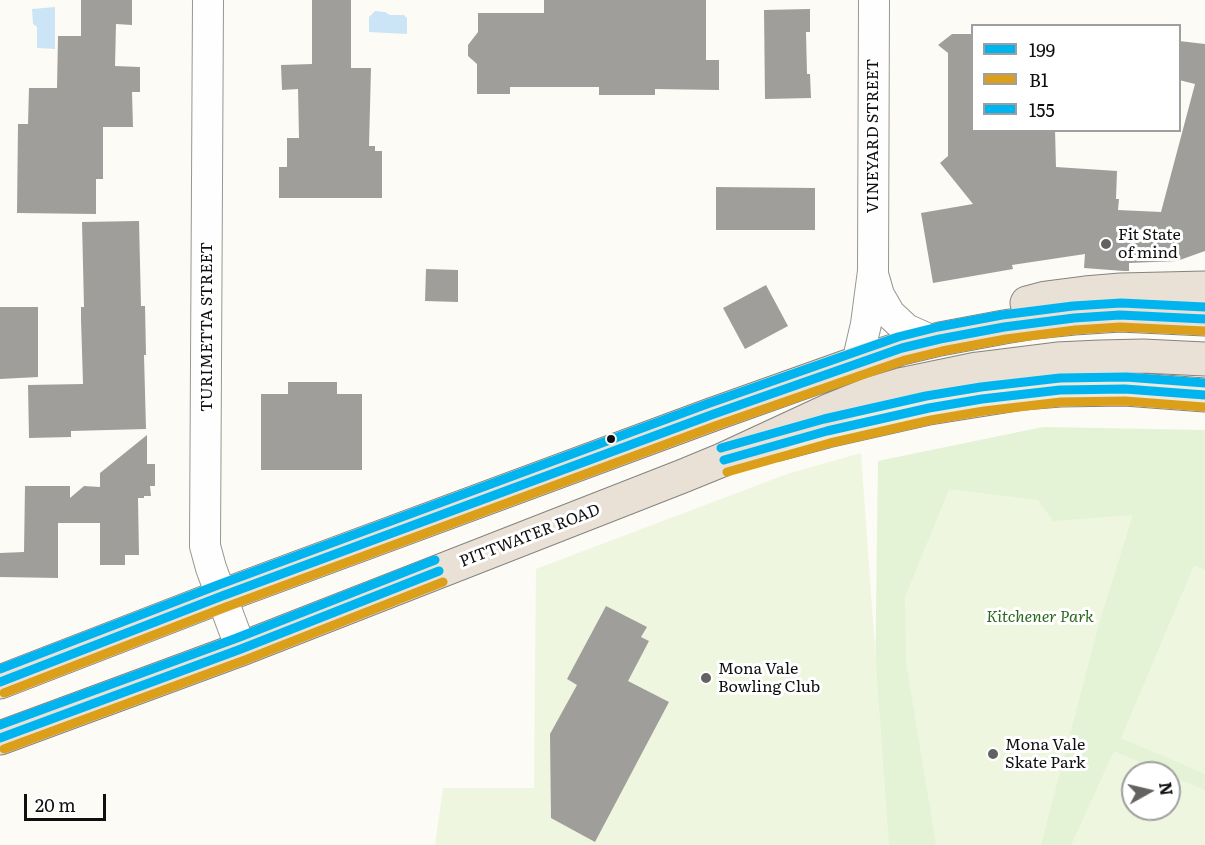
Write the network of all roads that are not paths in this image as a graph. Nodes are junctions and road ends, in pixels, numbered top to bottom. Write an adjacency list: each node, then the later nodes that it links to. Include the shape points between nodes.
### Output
1 (208, 0): 11 (street, TURIMETTA STREET, via 205,546)
2 (874, 0): 3 (street, VINEYARD STREET)
3 (873, 271): 6 (street, VINEYARD STREET, via 890,314 906,329); 8 (street, VINEYARD STREET)
4 (1205, 288): 6 (highway, via 1121,290 1046,298 1004,309)
5 (1205, 319): 6 (highway, via 1120,315 1074,318)
6 (937, 340): 8 (highway)
7 (1205, 360): 10 (highway, PITTWATER ROAD, via 1100,357 976,369 870,394)
8 (857, 363): 11 (highway)
9 (1205, 395): 10 (main road, PITTWATER ROAD, via 1125,389 1059,390 982,399 827,430)
10 (722, 460): 12 (highway, PITTWATER ROAD)
11 (222, 596): 12 (street, TURIMETTA STREET); 13 (highway)
12 (242, 649): 14 (highway, PITTWATER ROAD)
13 (0, 682)
14 (0, 738)

